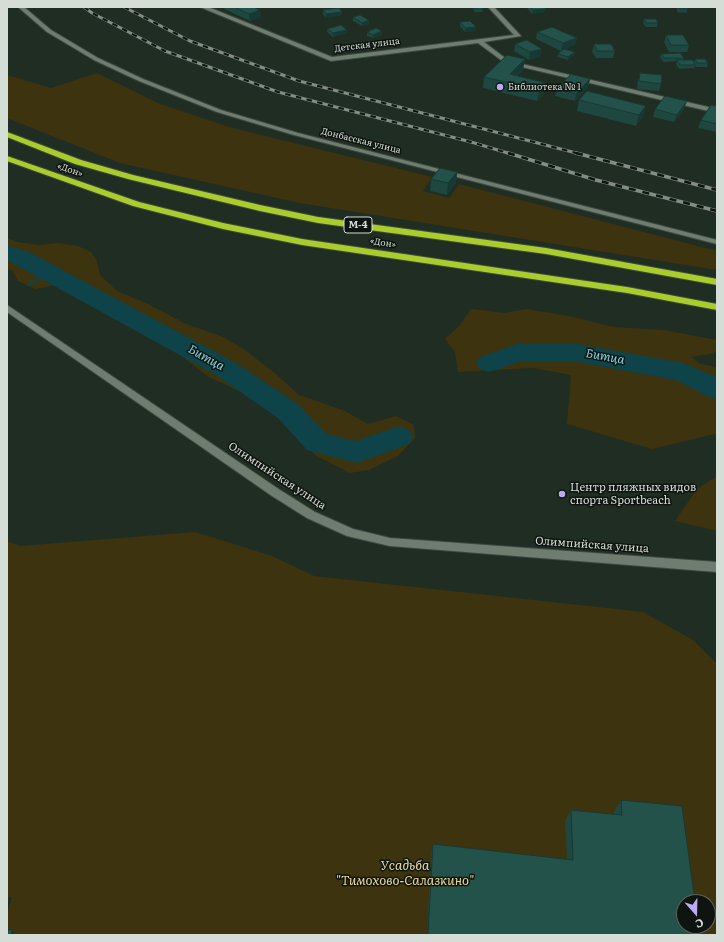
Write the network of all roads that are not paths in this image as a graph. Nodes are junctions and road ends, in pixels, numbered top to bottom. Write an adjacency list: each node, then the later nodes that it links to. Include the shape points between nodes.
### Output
1 (21, 7): 8 (street, Донбасская улица, via 49,31 96,59 219,111 296,134)
2 (203, 7): 4 (street, Детская улица, via 331,59)
3 (491, 7): 4 (street, Детская улица, via 518,36)
4 (479, 41): 5 (street, via 507,62)
5 (717, 111)
6 (7, 134): 9 (highway, «Дон» / М-4, via 78,162 260,208 318,220 546,251)
7 (7, 158): 10 (highway, «Дон» / М-4, via 136,204 223,226 302,242 539,276)
8 (717, 242)
9 (717, 282)
10 (717, 307)
11 (7, 308): 12 (street, Олимпийская улица, via 276,493 311,515 351,533 390,542)
12 (717, 567)

